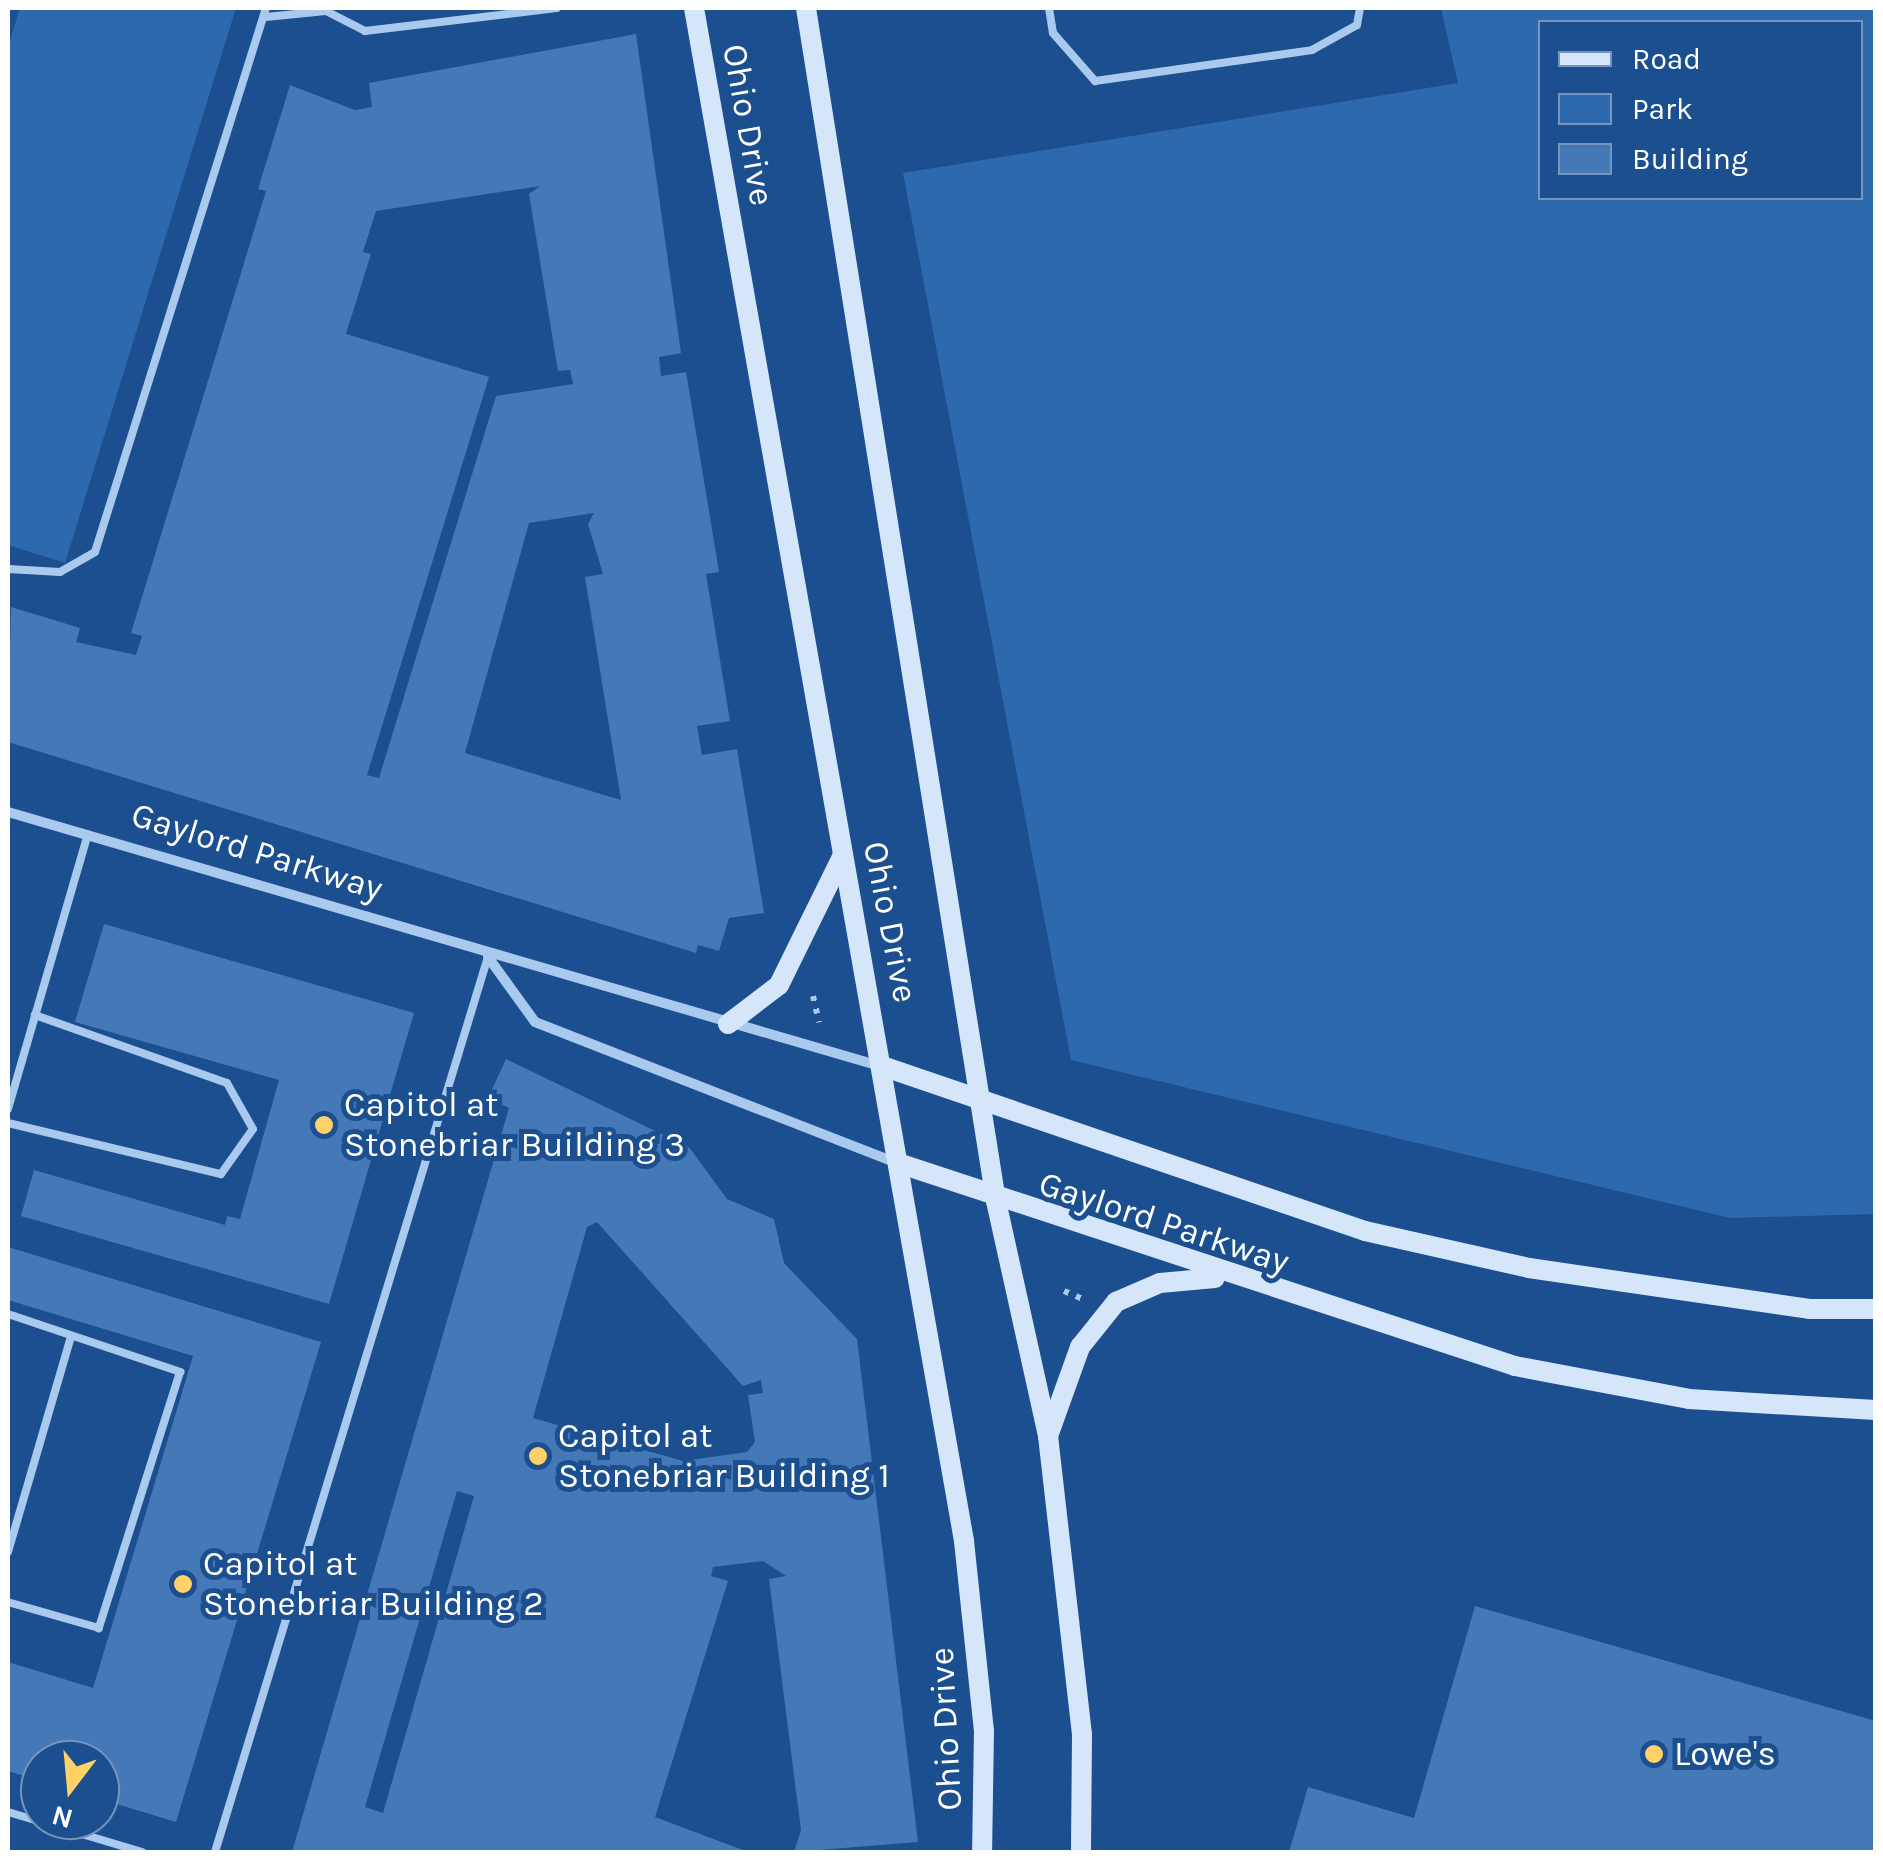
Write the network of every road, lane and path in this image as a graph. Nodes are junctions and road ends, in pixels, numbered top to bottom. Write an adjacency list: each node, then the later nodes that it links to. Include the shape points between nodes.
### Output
1 (558, 8): 6 (lane, via 365,31)
2 (694, 8): 11 (main road, Ohio Drive)
3 (806, 8): 18 (main road, Ohio Drive)
4 (1049, 8): 5 (lane, via 1053,33 1095,80 1312,50 1357,25)
5 (1360, 8)
6 (328, 9): 7 (lane)
7 (266, 12): 8 (lane, via 95,552 60,572)
8 (8, 569)
9 (8, 812): 10 (street, Gaylord Parkway)
10 (88, 834): 12 (street, Gaylord Parkway); 14 (lane)
11 (843, 855): 16 (main road, via 779,985); 17 (main road, Ohio Drive)
12 (488, 957): 16 (street, Gaylord Parkway); 21 (street, Gaylord Parkway, via 535,1022); 35 (lane)
13 (813, 996): 15 (path)
14 (35, 1016): 19 (lane); 20 (lane, via 227,1083 253,1129 221,1174)
15 (819, 1022)
16 (728, 1024): 17 (street, Gaylord Parkway)
17 (885, 1067): 18 (main road, Gaylord Parkway); 21 (main road, Ohio Drive)
18 (983, 1100): 22 (main road, Ohio Drive); 26 (main road, Gaylord Parkway, via 1365,1230 1529,1268 1809,1309)
19 (8, 1109)
20 (8, 1124)
21 (901, 1164): 22 (main road, Gaylord Parkway); 36 (main road, Ohio Drive, via 964,1540 984,1730)
22 (996, 1201): 23 (main road, Gaylord Parkway); 30 (main road, Ohio Drive)
23 (1227, 1277): 29 (main road, Gaylord Parkway, via 1514,1366 1688,1399); 30 (main road, via 1160,1283 1116,1302 1080,1347)
24 (1064, 1290): 25 (path)
25 (1084, 1299)
26 (1876, 1309)
27 (8, 1314): 28 (lane)
28 (71, 1336): 31 (lane); 32 (lane, via 180,1372 99,1628)
29 (1876, 1410)
30 (1048, 1436): 37 (main road, Ohio Drive, via 1082,1735)
31 (8, 1552)
32 (8, 1602)
33 (8, 1812): 34 (lane)
34 (142, 1852)
35 (215, 1852)
36 (982, 1852)
37 (1082, 1852)

